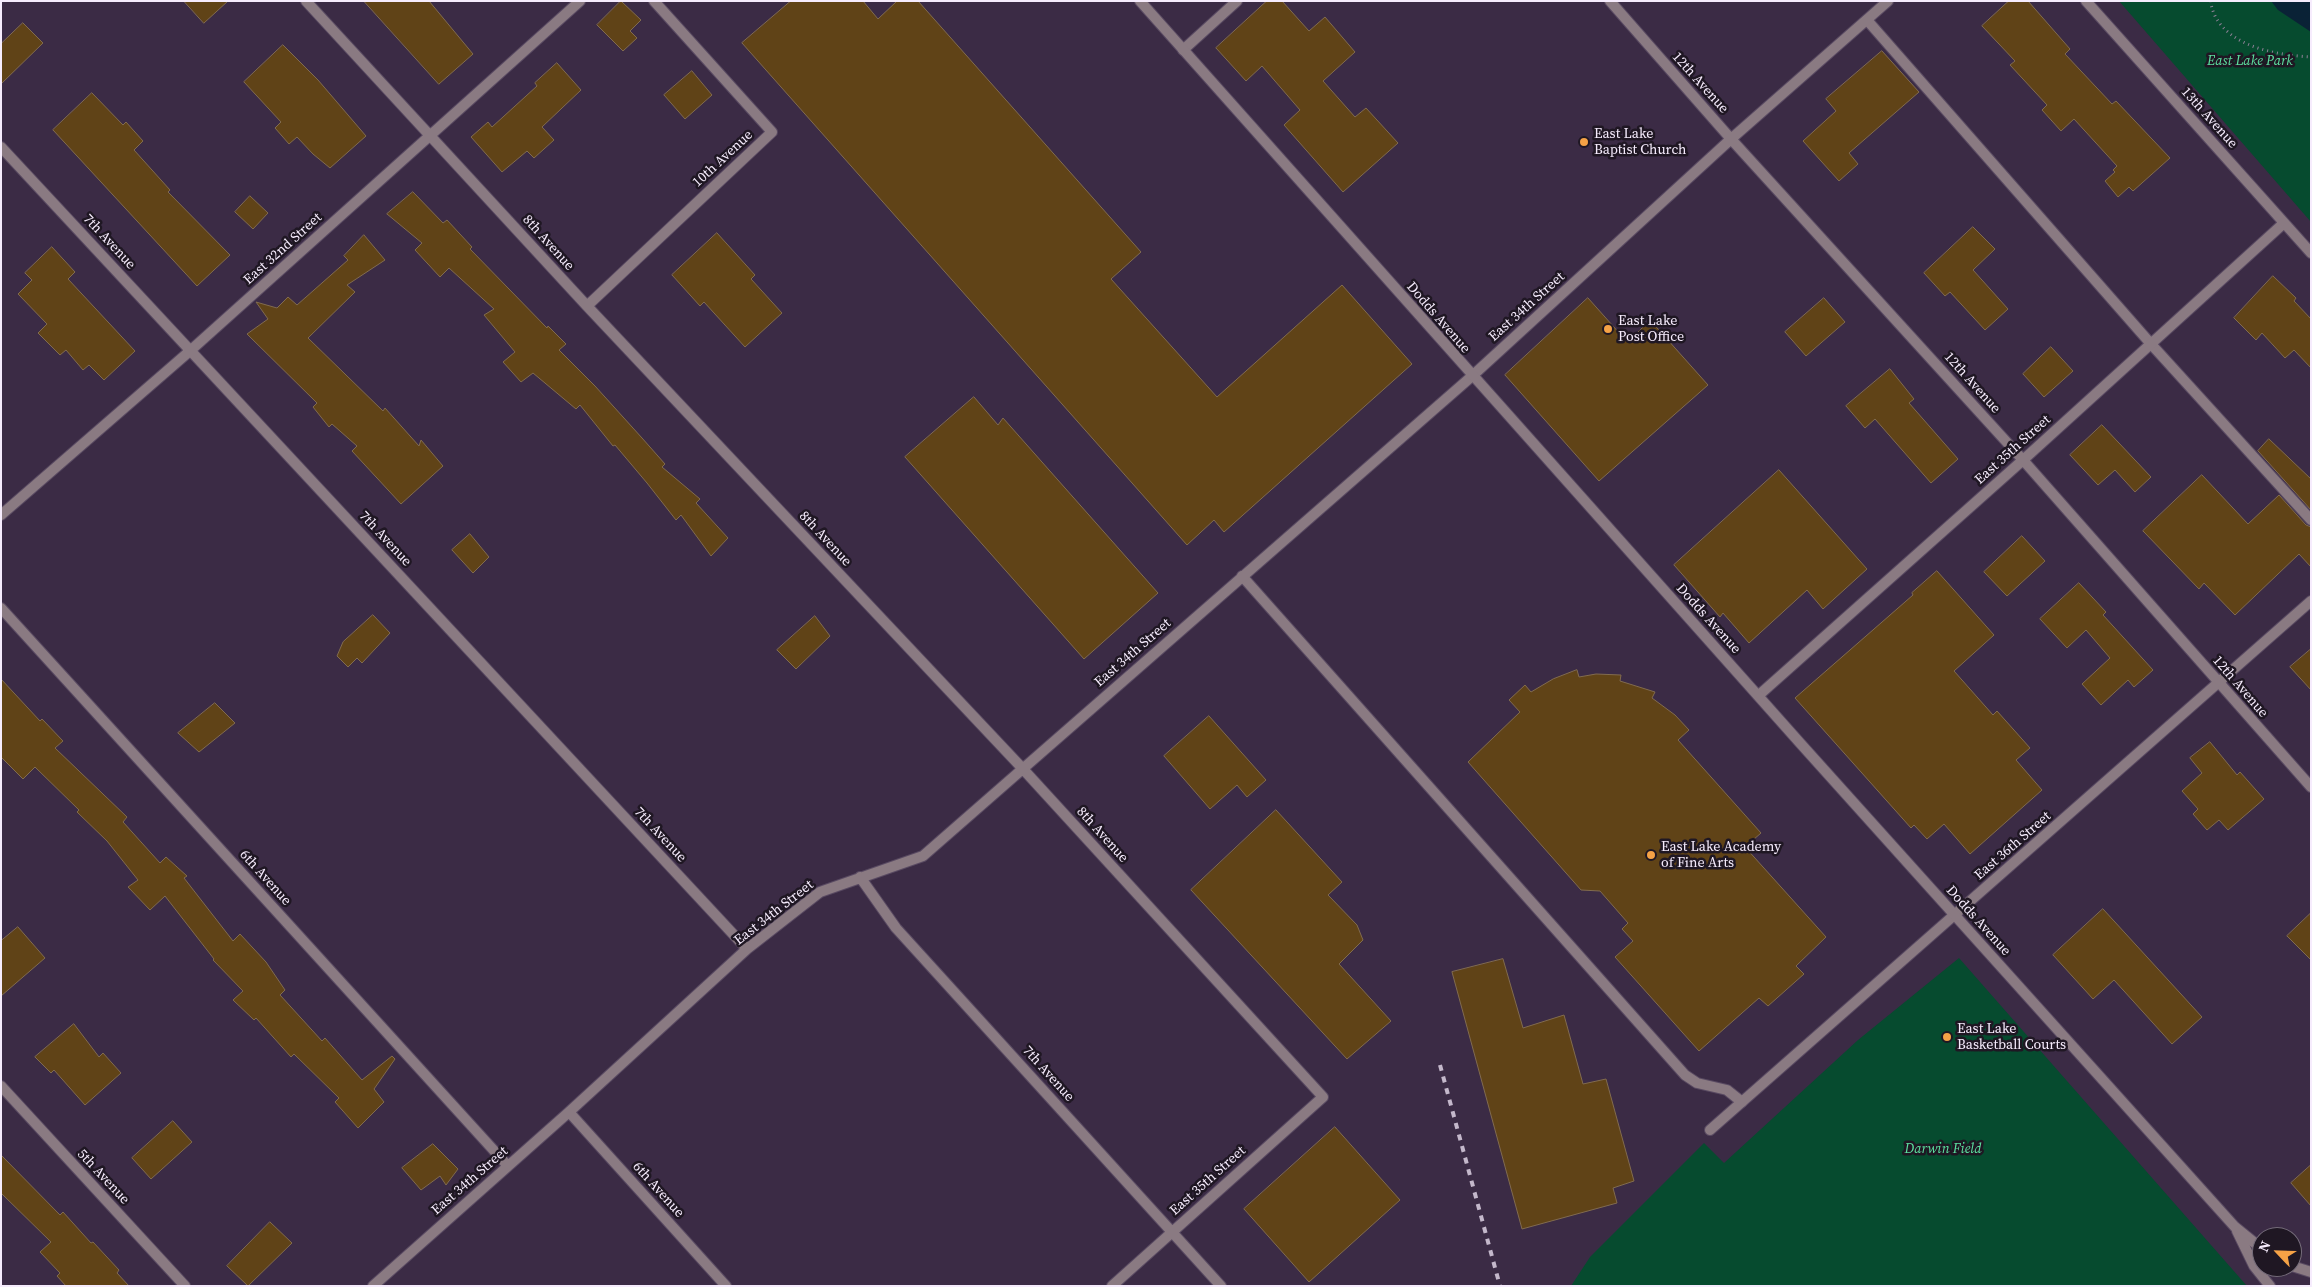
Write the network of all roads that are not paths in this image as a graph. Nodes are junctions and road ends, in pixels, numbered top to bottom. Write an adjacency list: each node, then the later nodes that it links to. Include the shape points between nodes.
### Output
1 (306, 1): 11 (street, 8th Avenue)
2 (580, 1): 11 (street, East 32nd Street)
3 (654, 1): 16 (street, 10th Avenue, via 772,132)
4 (1140, 1): 10 (street, Dodds Avenue)
5 (1237, 1): 10 (street)
6 (1610, 1): 12 (street, 12th Avenue)
7 (1888, 1): 9 (street, East 34th Street)
8 (2086, 1): 14 (street, 13th Avenue)
9 (1867, 20): 12 (street, East 34th Street); 17 (street)
10 (1183, 50): 19 (street, Dodds Avenue)
11 (431, 135): 16 (street, 8th Avenue); 18 (street, East 32nd Street)
12 (1731, 139): 19 (street, East 34th Street); 20 (street, 12th Avenue)
13 (1, 147): 18 (street, 7th Avenue)
14 (2284, 223): 15 (street, 13th Avenue); 17 (street, East 35th Street)
15 (2311, 253)
16 (587, 306): 28 (street, 8th Avenue)
17 (2152, 344): 20 (street, East 35th Street); 22 (street)
18 (191, 350): 21 (street, East 32nd Street); 32 (street, 7th Avenue)
19 (1471, 377): 23 (street, East 34th Street); 27 (street, Dodds Avenue)
20 (2023, 460): 26 (street, 12th Avenue); 27 (street, East 35th Street)
21 (1, 515)
22 (2311, 520)
23 (1242, 576): 28 (street, East 34th Street); 35 (street, via 1685,1075 1697,1083 1727,1090)
24 (2311, 601): 26 (street, East 36th Street)
25 (1, 608): 38 (street, 6th Avenue)
26 (2219, 684): 29 (street, 12th Avenue); 31 (street, East 36th Street)
27 (1759, 695): 31 (street, Dodds Avenue)
28 (1023, 769): 30 (street, East 34th Street, via 923,856); 34 (street, 8th Avenue)
29 (2311, 787)
30 (860, 877): 32 (street, East 34th Street, via 820,892); 40 (street, 7th Avenue, via 896,928)
31 (1954, 915): 35 (street, East 36th Street); 39 (street, Dodds Avenue)
32 (748, 950): 36 (street, East 34th Street)
33 (1, 1086): 42 (street, 5th Avenue)
34 (1323, 1097): 40 (street, East 35th Street)
35 (1742, 1102): 37 (street, East 36th Street)
36 (569, 1112): 38 (street, East 34th Street); 44 (street, 6th Avenue)
37 (1710, 1130)
38 (508, 1166): 43 (street, East 34th Street)
39 (2235, 1228): 41 (street, Dodds Avenue); 47 (street, via 2254,1266)
40 (1173, 1231): 45 (street, East 35th Street); 46 (street, 7th Avenue)
41 (2252, 1241)
42 (185, 1286)
43 (373, 1286)
44 (726, 1286)
45 (1112, 1286)
46 (1221, 1286)
47 (2270, 1286)

